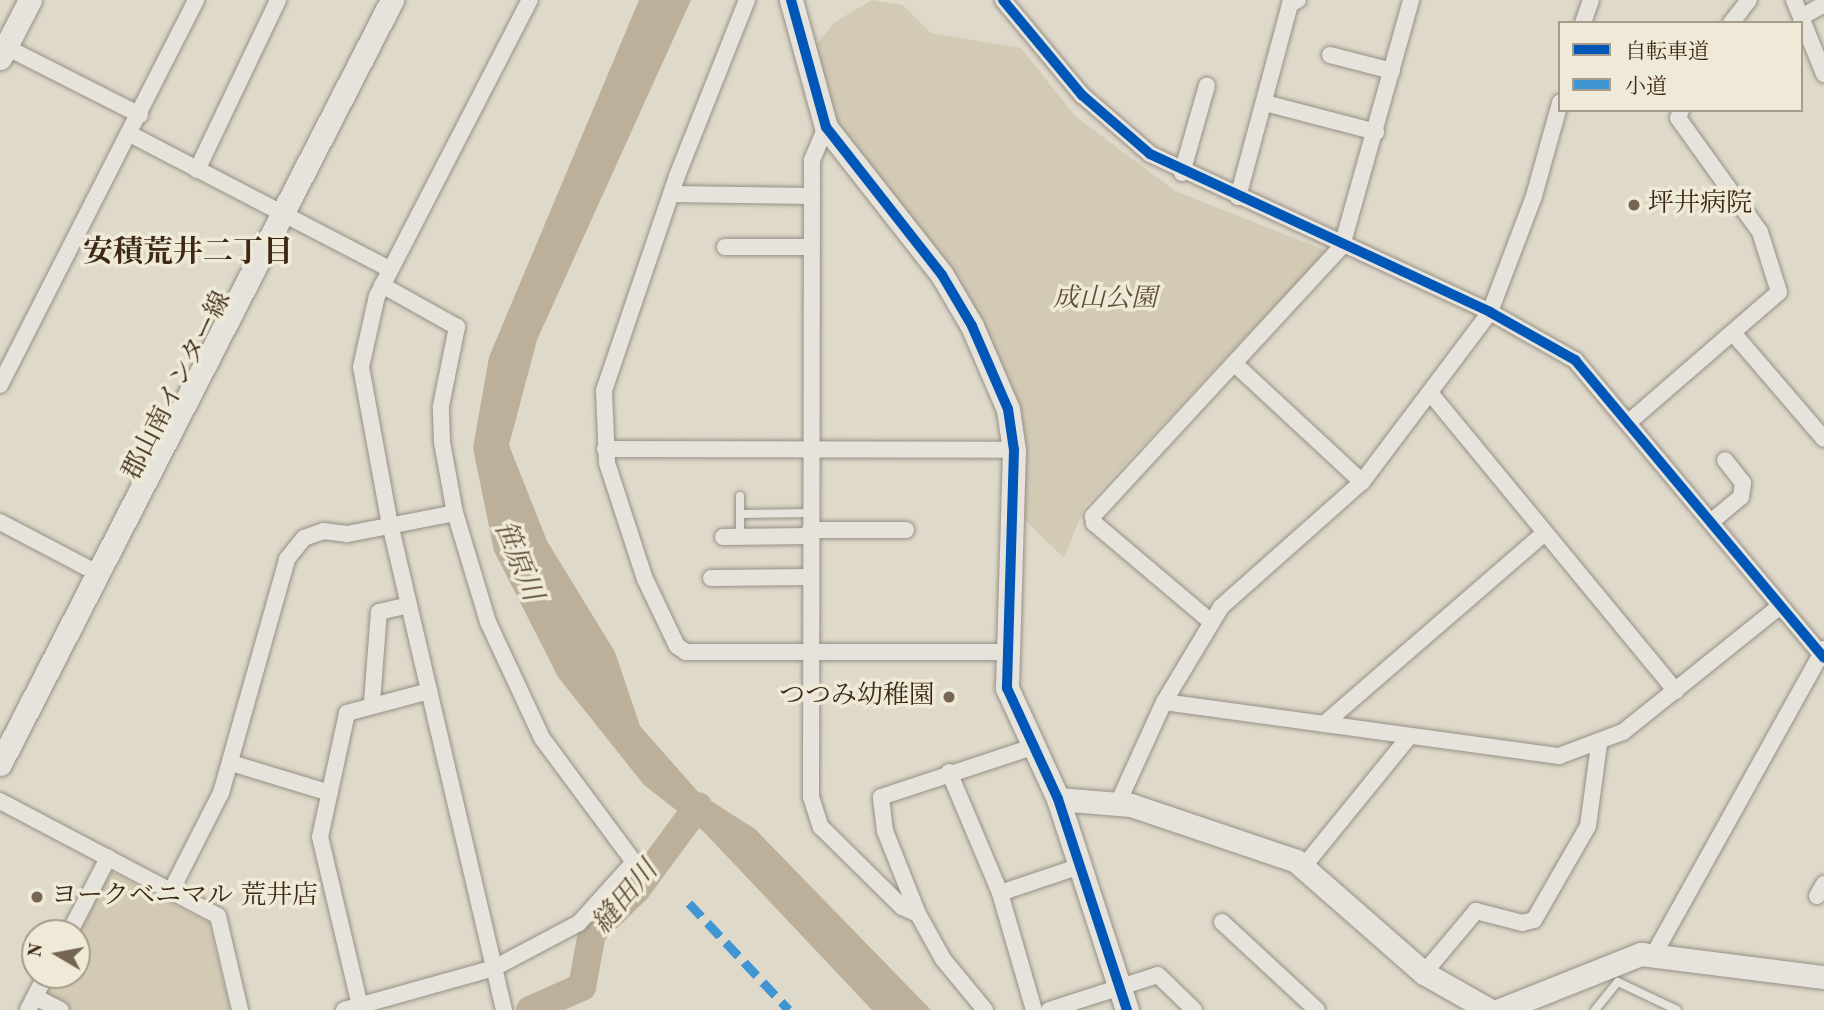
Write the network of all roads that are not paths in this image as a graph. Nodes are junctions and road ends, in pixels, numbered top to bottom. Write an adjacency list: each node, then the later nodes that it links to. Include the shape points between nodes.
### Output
1 (30, 0): 21 (street)
2 (196, 0): 29 (street)
3 (376, 0): 38 (street)
4 (392, 0): 38 (street)
5 (530, 0): 42 (street)
6 (747, 0): 35 (street)
7 (791, 0): 30 (street)
8 (1003, 0): 34 (street, via 1115,128)
9 (1298, 0): 26 (street, via 1290,4)
10 (1411, 0): 24 (street)
11 (1591, 0): 17 (street)
12 (1749, 0): 18 (street)
13 (1794, 0): 16 (street)
14 (274, 4): 33 (street)
15 (1824, 4): 16 (street)
16 (1801, 17): 19 (street)
17 (1584, 21)
18 (1733, 21)
19 (1803, 21)
20 (1803, 22): 23 (street)
21 (2, 50): 29 (street)
22 (1329, 55): 24 (street)
23 (1823, 70)
24 (1392, 71): 31 (street)
25 (1207, 85): 34 (street)
26 (1265, 103): 31 (street); 37 (street)
27 (1558, 110): 44 (street, via 1520,241)
28 (1680, 112): 45 (street, via 1678,118 1760,232 1779,292)
29 (140, 115): 32 (street)
30 (826, 127): 36 (street, via 813,149); 53 (street, via 957,298 1008,410)
31 (1376, 132): 41 (street)
32 (130, 134): 33 (street); 47 (street)
33 (197, 170): 38 (street)
34 (1182, 173): 37 (street)
35 (671, 194): 36 (street); 51 (street, via 610,362)
36 (812, 196): 40 (street)
37 (1238, 197): 41 (street)
38 (275, 211): 42 (street); 67 (street)
39 (725, 247): 40 (street)
40 (811, 247): 52 (street)
41 (1342, 247): 44 (street); 46 (street)
42 (389, 269): 43 (street)
43 (382, 285): 57 (street, via 457,327 441,424); 61 (street, via 369,316 361,367)
44 (1490, 312): 48 (street); 49 (street, via 1574,360)
45 (1734, 334): 49 (street); 50 (street)
46 (1235, 364): 55 (street); 72 (street, via 1092,519)
47 (0, 385)
48 (1432, 394): 55 (street); 65 (street)
49 (1629, 422): 60 (street)
50 (1824, 439)
51 (605, 449): 52 (street); 74 (street, via 645,579 677,646 690,653)
52 (811, 449): 53 (street); 62 (street)
53 (1014, 450): 73 (street)
54 (1725, 460): 60 (street, via 1743,483 1741,497)
55 (1362, 482): 72 (street, via 1244,582)
56 (740, 496): 58 (lane)
57 (455, 513): 61 (street); 101 (street, via 488,622 522,703 576,789 634,862 579,923)
58 (740, 514): 62 (lane); 63 (lane)
59 (0, 522): 67 (street)
60 (1711, 522): 71 (street)
61 (390, 525): 70 (street); 85 (street, via 347,534 323,531 304,538 287,559)
62 (810, 526): 64 (street); 66 (street); 68 (street)
63 (740, 530)
64 (905, 530)
65 (1543, 534): 77 (street); 80 (street)
66 (723, 537)
67 (91, 570): 81 (street); 86 (street)
68 (810, 577): 69 (street); 74 (street)
69 (711, 578)
70 (410, 606): 76 (street); 78 (street, via 379,612)
71 (1780, 606): 75 (street); 77 (street)
72 (1210, 621): 79 (street)
73 (1004, 652): 74 (street); 84 (street, via 1010,698)
74 (810, 653): 97 (street, via 816,818 875,882)
75 (1823, 654): 100 (street)
76 (429, 691): 78 (street); 101 (street)
77 (1676, 691): 83 (street)
78 (372, 702): 88 (street, via 347,713)
79 (1164, 702): 80 (street); 91 (street)
80 (1324, 724): 82 (street)
81 (0, 736)
82 (1409, 737): 83 (street, via 1528,756); 94 (street)
83 (1599, 745): 102 (street, via 1588,826 1534,919 1522,923 1476,911)
84 (1032, 747): 87 (street); 89 (street)
85 (230, 763): 88 (street); 95 (street)
86 (0, 764)
87 (949, 772): 96 (street); 97 (street, via 881,797 887,839)
88 (330, 793): 107 (street, via 321,841)
89 (1058, 799): 91 (street); 93 (street)
90 (0, 801): 92 (street)
91 (1118, 803): 94 (street)
92 (108, 858): 95 (street); 98 (street)
93 (1080, 866): 96 (street); 105 (street)
94 (1304, 866): 102 (street)
95 (171, 891): 109 (street, via 220,920)
96 (1000, 893): 112 (street)
97 (918, 914): 111 (street, via 943,959)
98 (76, 919)
99 (1222, 922): 115 (street)
100 (1654, 954): 103 (street); 104 (street)
101 (495, 968): 107 (street); 110 (street)
102 (1424, 973): 116 (street)
103 (1611, 974): 117 (street); 118 (lane); 119 (lane)
104 (1824, 977)
105 (1123, 999): 113 (street); 114 (street, via 1161,975)
106 (32, 1004): 108 (street)
107 (352, 1008)
108 (61, 1010)
109 (240, 1010)
110 (504, 1010)
111 (985, 1010)
112 (1034, 1010)
113 (1049, 1010)
114 (1194, 1010)
115 (1317, 1010)
116 (1489, 1010)
117 (1500, 1010)
118 (1595, 1010)
119 (1677, 1010)

